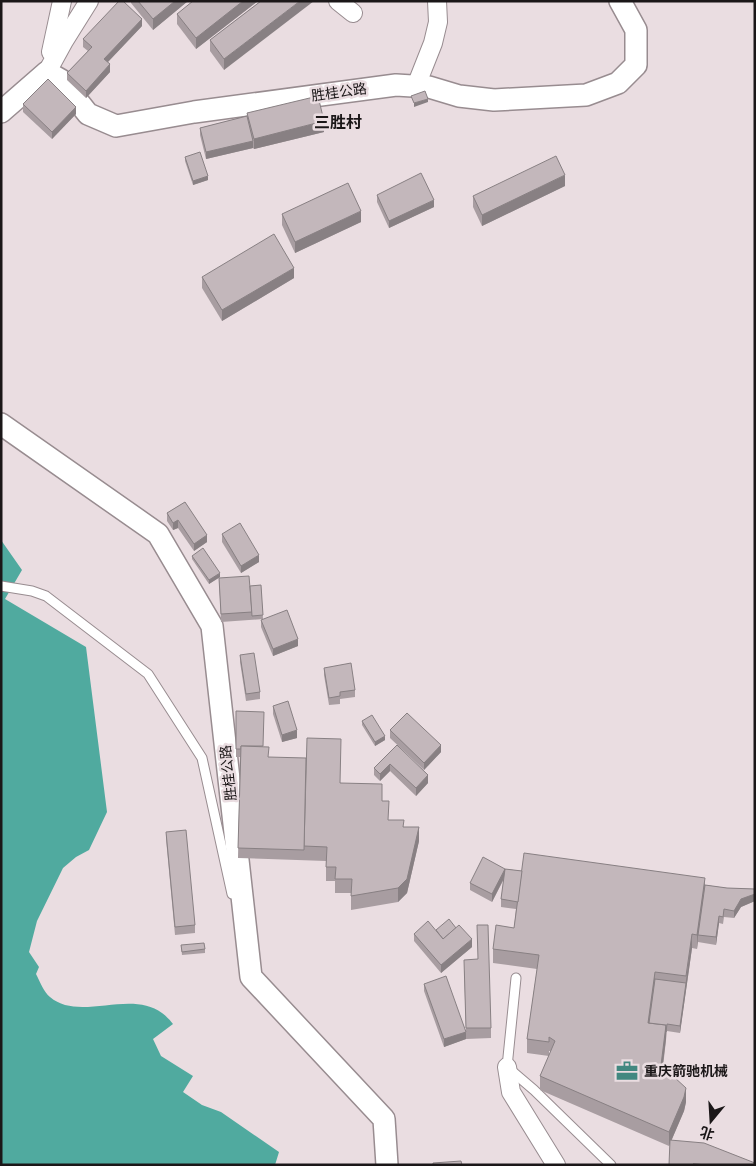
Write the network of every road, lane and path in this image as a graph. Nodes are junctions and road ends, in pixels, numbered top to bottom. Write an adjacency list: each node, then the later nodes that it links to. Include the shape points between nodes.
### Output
1 (62, 1): 7 (street)
2 (89, 1): 7 (street)
3 (338, 1): 6 (street)
4 (437, 1): 8 (street, via 438,22 433,43)
5 (620, 1): 8 (street, 胜桂公路, via 636,30 636,65 618,82 586,95 494,100)
6 (353, 13)
7 (47, 72): 8 (street, 胜桂公路, via 61,80 88,114 116,126 386,86); 9 (street)
8 (416, 86)
9 (1, 112)
10 (1, 424): 12 (street, 胜桂公路, via 158,534 212,626)
11 (1, 586): 12 (lane, via 32,590 46,596 148,674 202,758)
12 (251, 977): 15 (street, via 384,1119)
13 (516, 978): 14 (lane)
14 (507, 1067): 16 (street, via 511,1092); 17 (lane)
15 (387, 1165)
16 (556, 1165)
17 (611, 1165)

